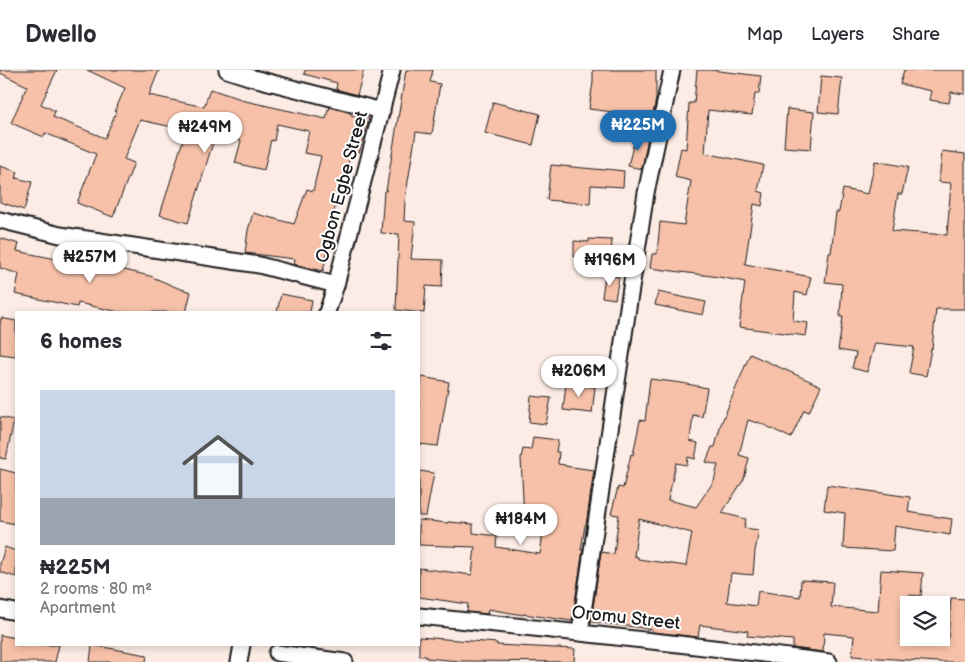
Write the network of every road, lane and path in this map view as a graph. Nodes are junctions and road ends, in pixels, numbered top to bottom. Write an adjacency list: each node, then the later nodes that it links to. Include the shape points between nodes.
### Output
1 (227, 70): 4 (street)
2 (392, 70): 4 (street, Ogbon Egbe Street)
3 (672, 70): 11 (street, via 646,193 628,301)
4 (382, 111): 6 (street, Ogbon Egbe Street)
5 (0, 220): 6 (street, via 60,235 259,265)
6 (336, 285): 7 (street, Ogbon Egbe Street)
7 (327, 311)
8 (0, 609): 9 (street)
9 (15, 612)
10 (420, 616): 11 (street, Oromu Street)
11 (580, 632): 16 (street, Oromu Street)
12 (242, 646): 14 (street)
13 (276, 653): 15 (street)
14 (239, 662)
15 (345, 662)
16 (829, 662)

